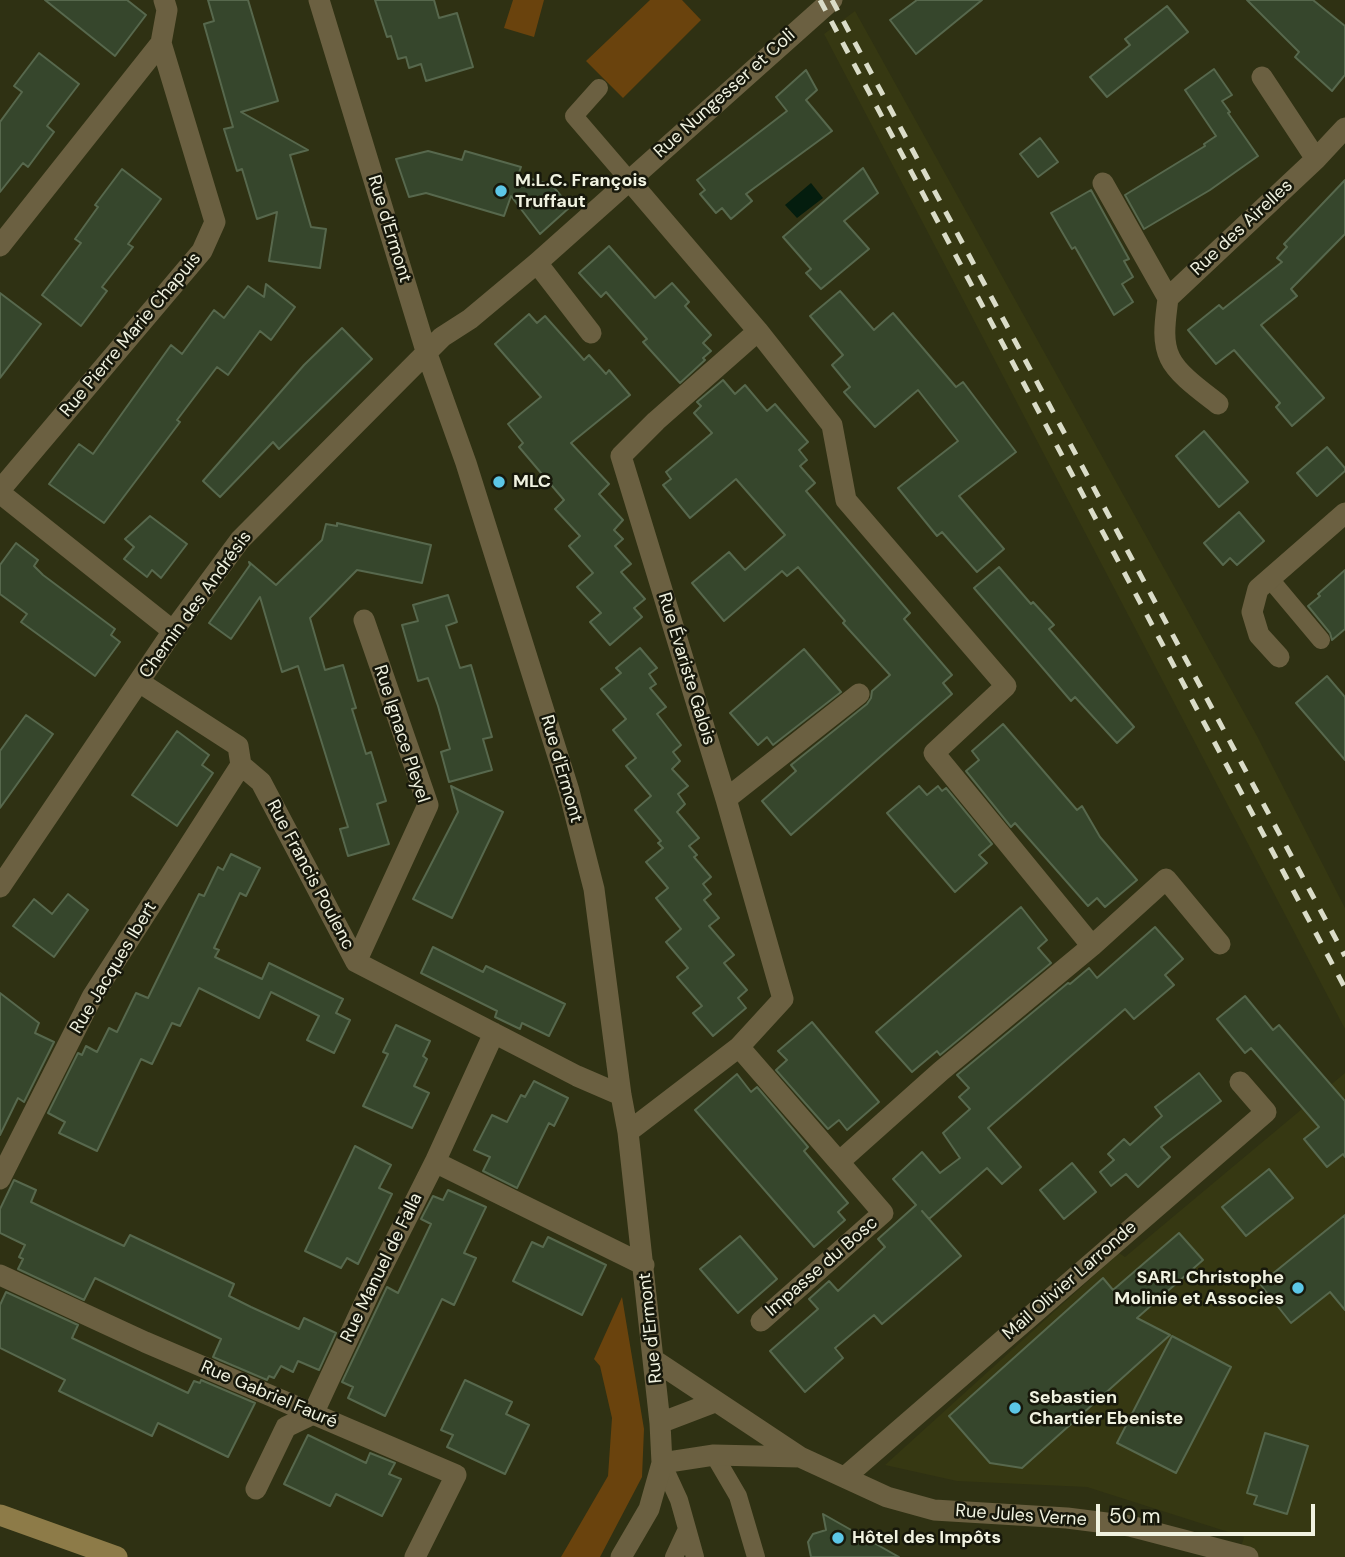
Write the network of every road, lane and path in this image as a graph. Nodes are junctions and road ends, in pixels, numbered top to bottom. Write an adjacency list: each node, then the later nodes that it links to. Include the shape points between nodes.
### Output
1 (164, 0): 4 (street, Rue Pierre Marie Chapuis, via 167,10)
2 (319, 0): 16 (street, Rue d'Ermont)
3 (832, 0): 9 (street, Rue Nungesser et Coli)
4 (161, 43): 11 (street, Rue Pierre Marie Chapuis); 18 (street, Rue Pierre Marie Chapuis, via 215,222 202,251)
5 (1262, 77): 8 (street)
6 (599, 88): 9 (lane, via 574,116)
7 (1345, 128): 8 (street, Rue des Airelles)
8 (1316, 159): 13 (street, Rue des Airelles)
9 (629, 180): 12 (street, Rue Nungesser et Coli); 14 (street)
10 (1103, 183): 13 (street)
11 (0, 246)
12 (537, 263): 15 (street); 16 (street, Rue Nungesser et Coli)
13 (1168, 298): 17 (street, via 1164,331 1170,358)
14 (758, 331): 28 (street, Rue Évariste Galois, via 621,456); 31 (street, via 831,425 846,499 1006,686 934,753)
15 (591, 333)
16 (426, 351): 22 (street, Chemin des Andrésis, via 240,540); 36 (street, Rue d'Ermont, via 569,791 594,889)
17 (1218, 404)
18 (0, 491): 22 (street, Rue Pierre Marie Chapuis)
19 (1345, 513): 20 (street)
20 (1269, 578): 23 (lane); 24 (street, via 1258,589 1252,612 1259,635)
21 (364, 620): 32 (street, Rue Ignace Pleyel, via 428,805)
22 (173, 631): 25 (street, Chemin des Andrésis)
23 (1321, 640)
24 (1279, 657)
25 (139, 682): 27 (street, Rue Francis Poulenc, via 238,746); 29 (street, Chemin des Andrésis)
26 (859, 694): 28 (street)
27 (241, 765): 32 (street, Rue Francis Poulenc, via 261,782); 40 (street, Rue Jacques Ibert, via 92,997)
28 (726, 799): 34 (street, Rue Évariste Galois, via 783,999)
29 (0, 887)
30 (1220, 944): 31 (street, via 1166,879)
31 (1092, 946): 39 (street)
32 (356, 962): 33 (street, Rue Francis Poulenc)
33 (494, 1033): 36 (street, Rue Francis Poulenc); 38 (street, Rue Manuel de Falla)
34 (739, 1047): 37 (street, Rue Évariste Galois); 39 (street)
35 (1240, 1082): 51 (street, Mail Olivier Larronde, via 1266,1112)
36 (621, 1095): 37 (street, Rue d'Ermont)
37 (628, 1132): 41 (street, Rue d'Ermont)
38 (435, 1162): 41 (street); 46 (street, Rue Manuel de Falla)
39 (839, 1162): 43 (street, Impasse du Bosc, via 883,1213)
40 (0, 1180)
41 (644, 1265): 44 (street, Rue d'Ermont)
42 (0, 1275): 46 (street, Rue Gabriel Fauré)
43 (761, 1321)
44 (654, 1360): 45 (street, Rue Jules Verne); 47 (street, Rue d'Ermont)
45 (715, 1402): 47 (street); 49 (street, Rue Jules Verne)
46 (313, 1414): 52 (street, via 286,1427); 57 (street, Rue Gabriel Fauré, via 456,1475)
47 (660, 1423): 50 (street, Rue d'Ermont)
48 (714, 1455): 49 (street, Rue Jules Verne); 50 (street, Rue Jules Verne); 61 (lane, via 738,1496)
49 (800, 1457): 51 (street, Rue Jules Verne)
50 (662, 1463): 54 (lane); 58 (street, Rue d'Ermont, via 649,1509)
51 (845, 1477): 55 (street, Rue Jules Verne, via 887,1497 934,1510 1130,1526)
52 (256, 1489)
53 (0, 1515): 56 (street)
54 (687, 1529): 59 (lane); 60 (lane)
55 (1202, 1551): 62 (street, Rue Jules Verne)
56 (117, 1557)
57 (415, 1557)
58 (621, 1557)
59 (674, 1557)
60 (695, 1557)
61 (756, 1557)
62 (1248, 1557)

